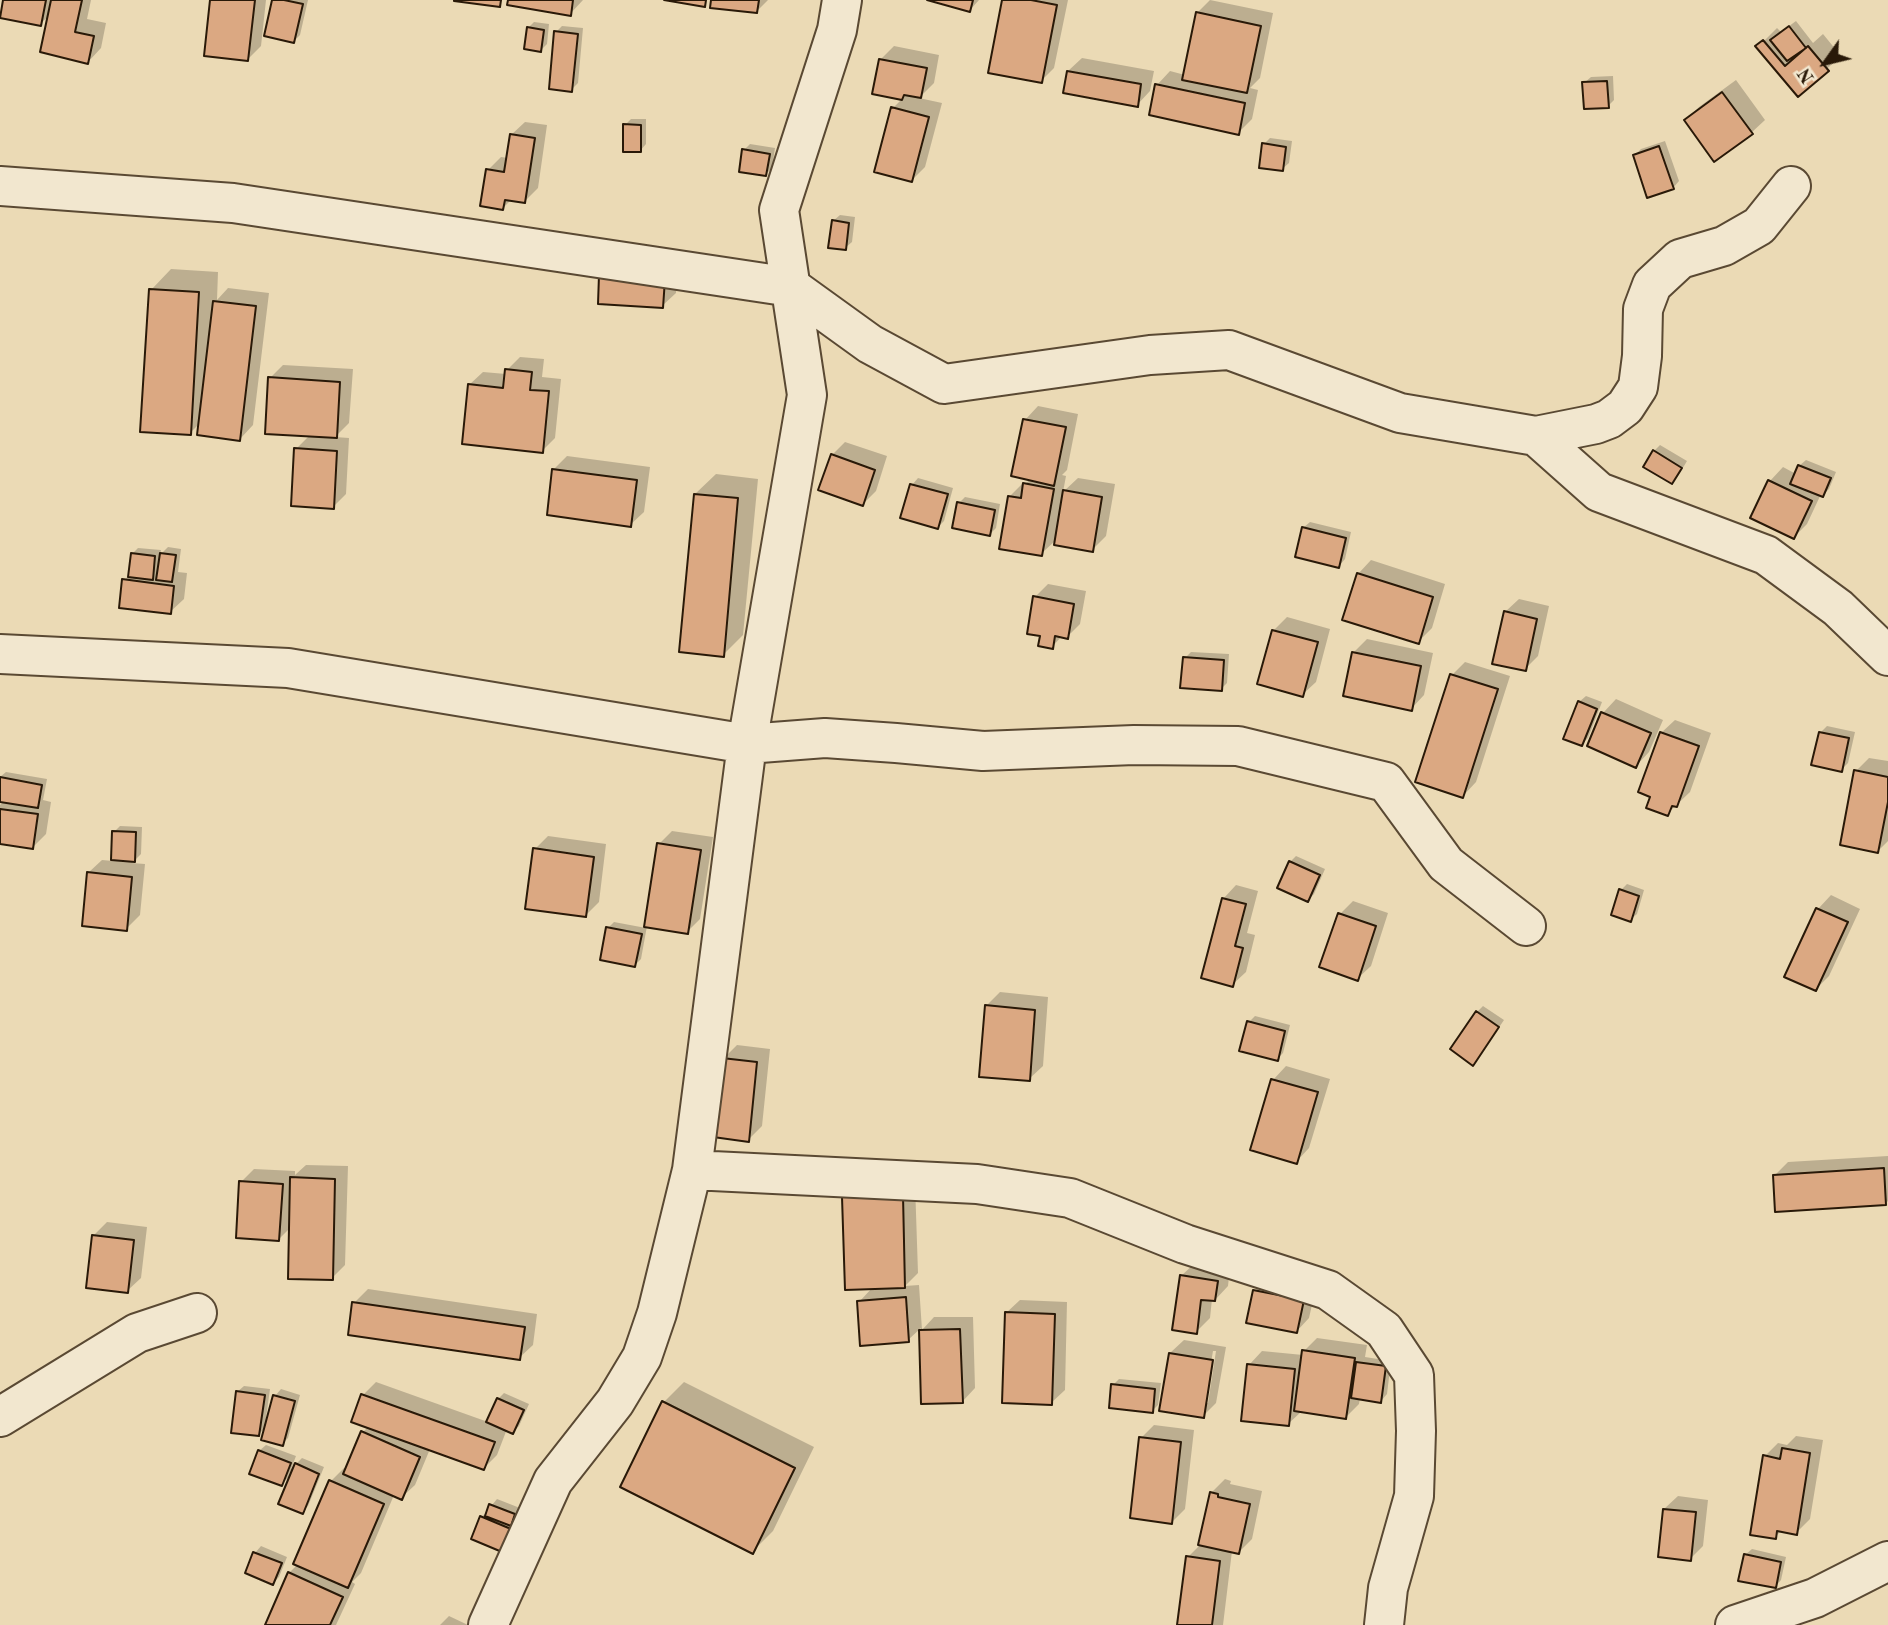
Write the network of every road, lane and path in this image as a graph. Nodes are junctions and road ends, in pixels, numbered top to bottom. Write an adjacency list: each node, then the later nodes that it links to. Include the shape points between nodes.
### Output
1 (842, 0): 4 (street, via 837,30 779,210)
2 (0, 186): 4 (street, via 233,203)
3 (1791, 186): 5 (street, via 1759,226 1724,246 1681,259 1652,285 1643,309 1638,387 1625,407 1596,424)
4 (791, 287): 5 (street, via 870,344 943,384 1150,355 1229,350 1400,413); 8 (street, via 807,394)
5 (1536, 436): 7 (street, via 1599,492 1766,555 1838,608)
6 (0, 654): 8 (street, via 288,668)
7 (1888, 656)
8 (747, 744): 9 (street, via 825,738 983,751 1238,746 1386,782 1446,864); 10 (street)
9 (1526, 926)
10 (692, 1170): 14 (street, via 642,1357 615,1402 553,1481); 15 (street, via 977,1184 1070,1198 1185,1244 1328,1290 1384,1330 1414,1375 1413,1496 1388,1588)
11 (198, 1313): 12 (street, via 137,1334)
12 (0, 1417)
13 (1888, 1561): 16 (street, via 1815,1598)
14 (488, 1625)
15 (1384, 1625)
16 (1735, 1625)

